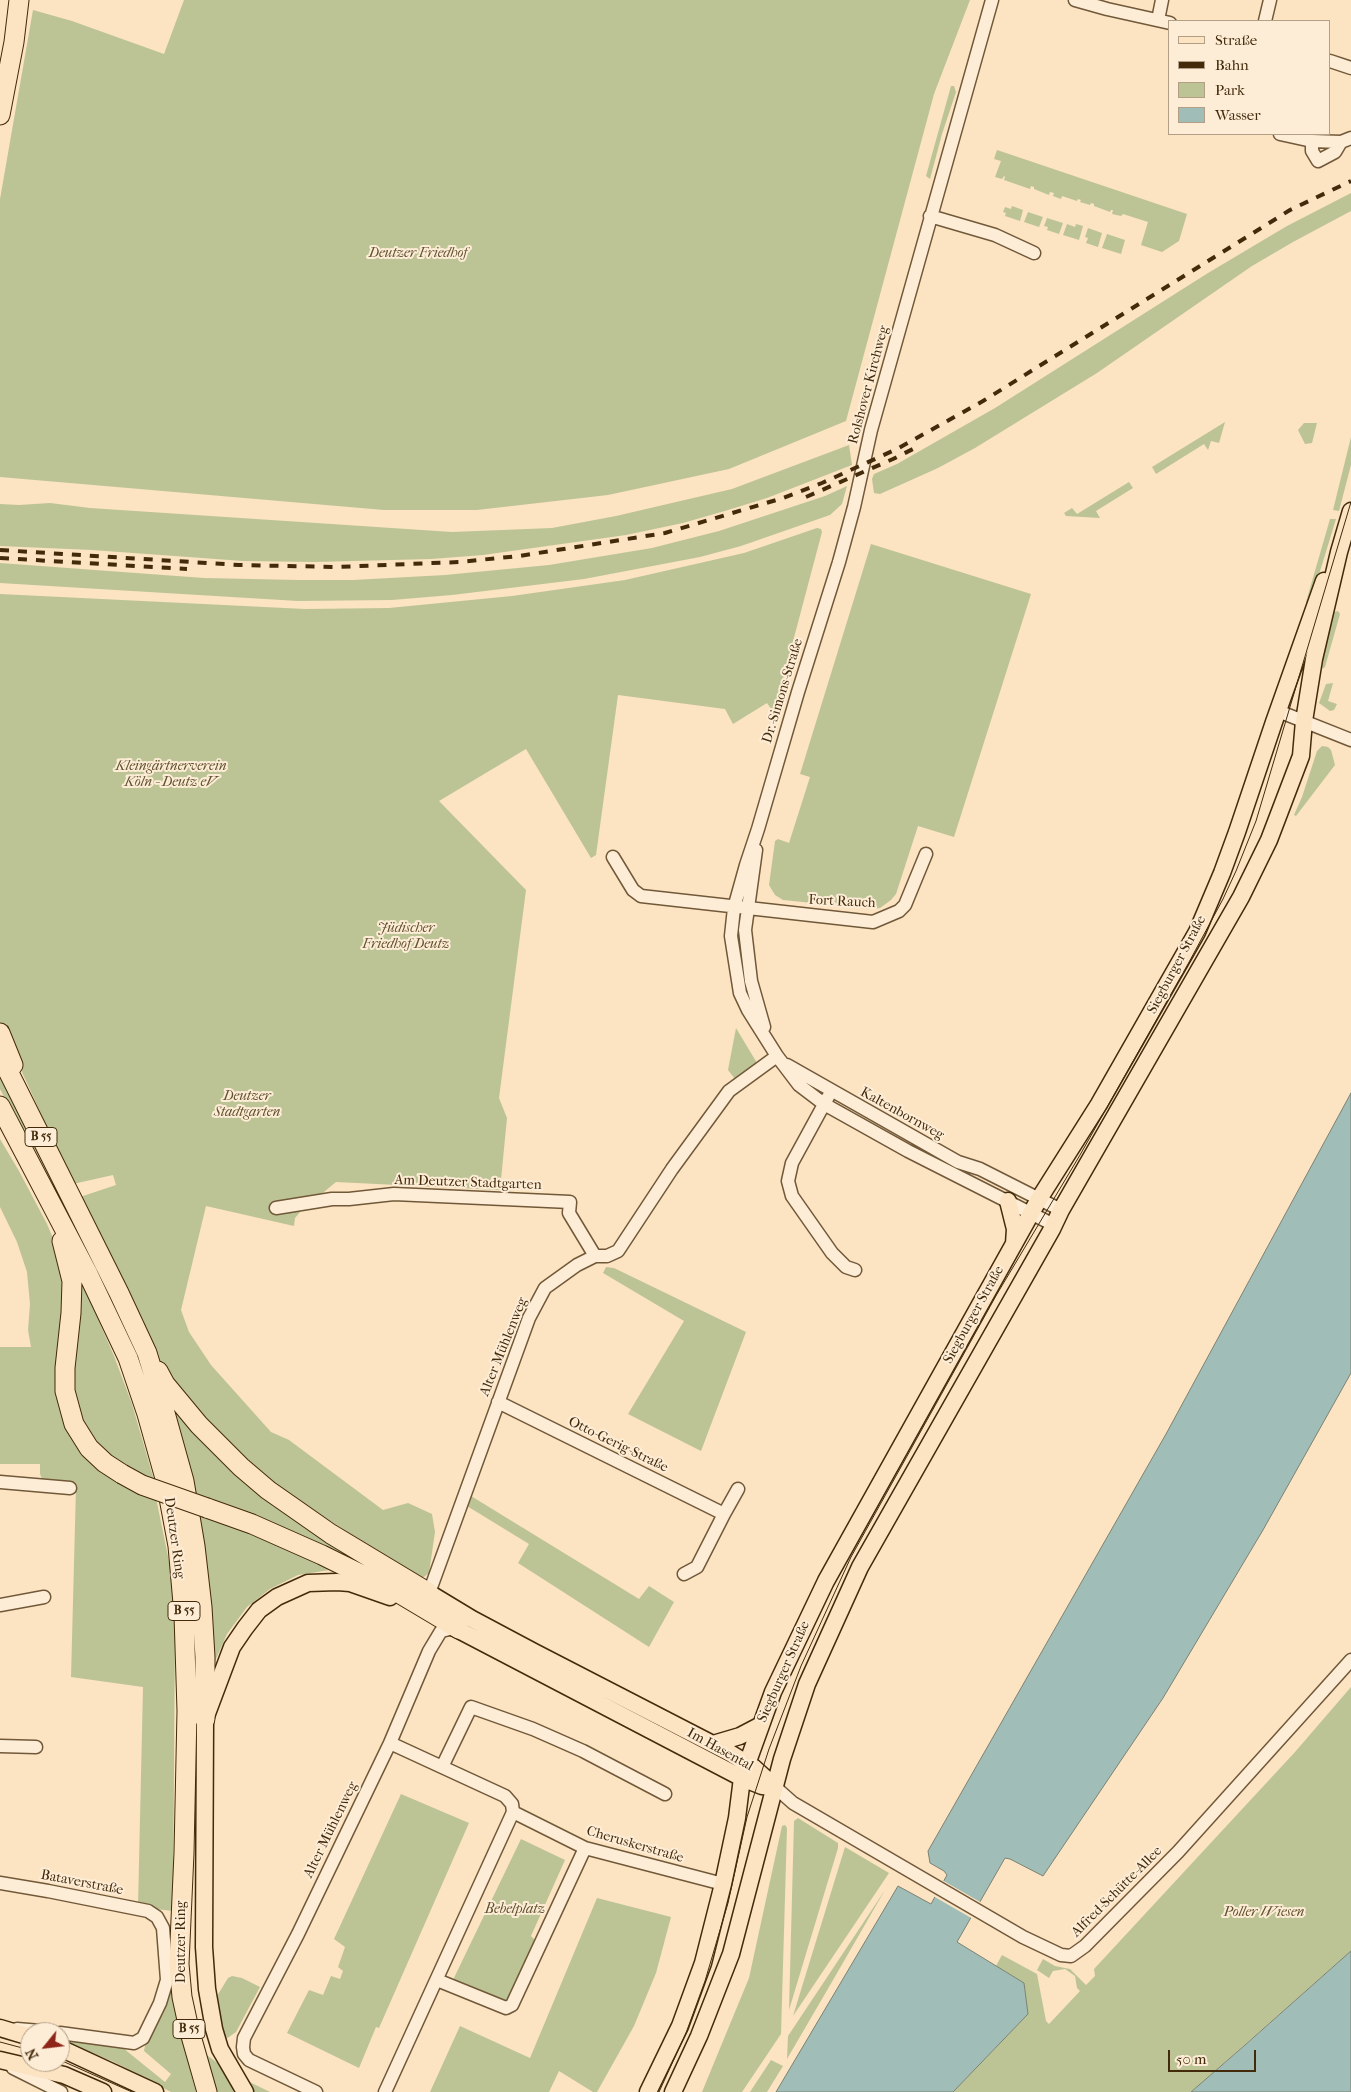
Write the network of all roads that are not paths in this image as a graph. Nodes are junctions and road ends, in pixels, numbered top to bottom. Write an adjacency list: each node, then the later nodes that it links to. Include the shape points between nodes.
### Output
1 (19, 0): 10 (highway)
2 (992, 0): 14 (street, Rolshover Kirchweg)
3 (1075, 0): 7 (street)
4 (1162, 0): 7 (street)
5 (1270, 0): 6 (street)
6 (1264, 20)
7 (1164, 22)
8 (1331, 61): 9 (street)
9 (1351, 68)
10 (0, 115)
11 (1285, 135): 13 (street)
12 (1346, 140): 13 (street); 13 (street, via 1335,152 1318,161 1312,151)
13 (1312, 141)
14 (930, 216): 15 (street, via 995,234); 18 (street, Rolshover Kirchweg, via 871,430)
15 (1034, 253)
16 (1351, 511): 17 (main road, Siegburger Straße)
17 (1339, 552): 19 (main road, Siegburger Straße, via 1313,609); 20 (main road, Siegburger Straße, via 1314,658)
18 (839, 562): 22 (street, Dr.-Simons-Straße)
19 (1278, 711): 20 (street); 38 (main road, Siegburger Straße, via 1238,832 1197,932 1099,1104)
20 (1304, 721): 21 (street); 41 (main road, Siegburger Straße, via 1303,745 1297,767 1241,898)
21 (1351, 740)
22 (758, 829): 25 (street, Dr.-Simons-Straße); 26 (street, Dr.-Simons-Straße)
23 (926, 854): 26 (street, Fort Rauch, via 905,905 873,922)
24 (612, 857): 25 (street, via 640,896)
25 (734, 908): 26 (street); 28 (street, Dr.-Simons-Straße, via 731,936 740,992)
26 (748, 909): 28 (street, Dr.-Simons-Straße, via 746,952)
27 (0, 1033): 43 (highway)
28 (768, 1042): 30 (street, Dr.-Simons-Straße)
29 (0, 1055): 43 (highway, Deutzer Ring / B 55)
30 (779, 1059): 31 (street, Kaltenbornweg); 32 (street, Kaltenbornweg, via 799,1085); 46 (street, Alter Mühlenweg, via 729,1091 618,1251 607,1256)
31 (832, 1091): 32 (street); 36 (street, Kaltenbornweg)
32 (824, 1104): 36 (street, Kaltenbornweg, via 908,1151); 47 (street, via 792,1163 788,1181 792,1196 832,1253 846,1268)
33 (0, 1106): 35 (highway, Deutzer Ring / B 55)
34 (0, 1119): 35 (highway)
35 (16, 1138): 37 (highway, Deutzer Ring / B 55)
36 (955, 1167): 38 (street, Kaltenbornweg, via 980,1169); 39 (street, Kaltenbornweg)
37 (42, 1188): 58 (highway, B 55, bridge, via 64,1247 72,1282 65,1391 74,1424 89,1448 105,1463 142,1485 252,1524 330,1558 396,1592); 84 (highway, Deutzer Ring / B 55, via 128,1358 166,1482 178,1546 187,1711 179,1964 182,1997)
38 (1039, 1199): 41 (street, Kaltenbornweg); 42 (main road, Siegburger Straße)
39 (1008, 1201): 42 (street, Kaltenbornweg); 45 (main road, via 1015,1229)
40 (276, 1208): 46 (street, Am Deutzer Stadtgarten, via 394,1194 570,1202 569,1213)
41 (1060, 1210): 44 (main road, Siegburger Straße)
42 (1031, 1214): 44 (street, Kaltenbornweg); 45 (main road, Siegburger Straße)
43 (83, 1218): 48 (highway, Deutzer Ring / B 55)
44 (1054, 1226): 68 (main road, Siegburger Straße, via 860,1567 807,1684)
45 (1014, 1244): 61 (main road, Siegburger Straße, via 826,1580 773,1692)
46 (595, 1256): 49 (street, Alter Mühlenweg, via 545,1288)
47 (855, 1270)
48 (147, 1353): 55 (highway, B 55, via 186,1409 241,1467 268,1490 331,1534); 60 (highway, Deutzer Ring / B 55, via 184,1481 195,1546 202,1615)
49 (498, 1402): 53 (street, Otto-Gerig-Straße); 55 (street, Alter Mühlenweg)
50 (0, 1482): 51 (street)
51 (70, 1488)
52 (738, 1489): 53 (street)
53 (724, 1514): 54 (street, via 697,1567)
54 (684, 1574)
55 (429, 1593): 63 (main road, Im Hasental / B 55, via 534,1652)
56 (44, 1597): 57 (street)
57 (0, 1606)
58 (457, 1629): 60 (main road, B 55, via 410,1605 350,1583 308,1584 293,1588 260,1610 244,1628 232,1647); 62 (street, Alter Mühlenweg, via 442,1631 429,1650); 67 (main road, Im Hasental / B 55)
59 (1351, 1660): 68 (street, Alfred-Schütte-Allee, via 1178,1852 1071,1956 1061,1955 1014,1931 793,1804)
60 (204, 1719): 85 (main road, Deutzer Ring / B 55, via 204,1947 207,1989 220,2049)
61 (761, 1725): 63 (main road); 67 (main road, Siegburger Straße)
62 (390, 1743): 66 (street, Cheruskerstraße); 86 (street, Alter Mühlenweg, via 242,2047 250,2060)
63 (713, 1744): 67 (main road, Im Hasental / B 55)
64 (0, 1746): 65 (street)
65 (36, 1747)
66 (442, 1767): 69 (street, via 471,1707 574,1747); 70 (street, Cheruskerstraße, via 505,1796 512,1804)
67 (743, 1767): 68 (main road, Im Hasental); 73 (main road, Siegburger Straße, via 737,1818)
68 (774, 1787): 89 (main road, Siegburger Straße, via 731,1954 700,2036)
69 (665, 1794)
70 (513, 1812): 71 (street, Cheruskerstraße); 74 (street)
71 (585, 1848): 73 (street, Cheruskerstraße); 74 (street, via 512,2006 506,2008)
72 (0, 1883): 78 (street, Bataverstraße, via 148,1911 157,1917 163,1928 167,1980 143,2038 134,2043)
73 (723, 1884): 88 (main road, Siegburger Straße, via 694,1988)
74 (437, 1980): 87 (street)
75 (5, 2029): 76 (street); 77 (main road)
76 (20, 2029)
77 (20, 2034)
78 (70, 2034)
79 (70, 2053): 83 (main road)
80 (0, 2061): 81 (street); 82 (main road, via 64,2076)
81 (61, 2092)
82 (103, 2092)
83 (155, 2092)
84 (207, 2092)
85 (245, 2092)
86 (316, 2092)
87 (385, 2092)
88 (648, 2092)
89 (673, 2092)

